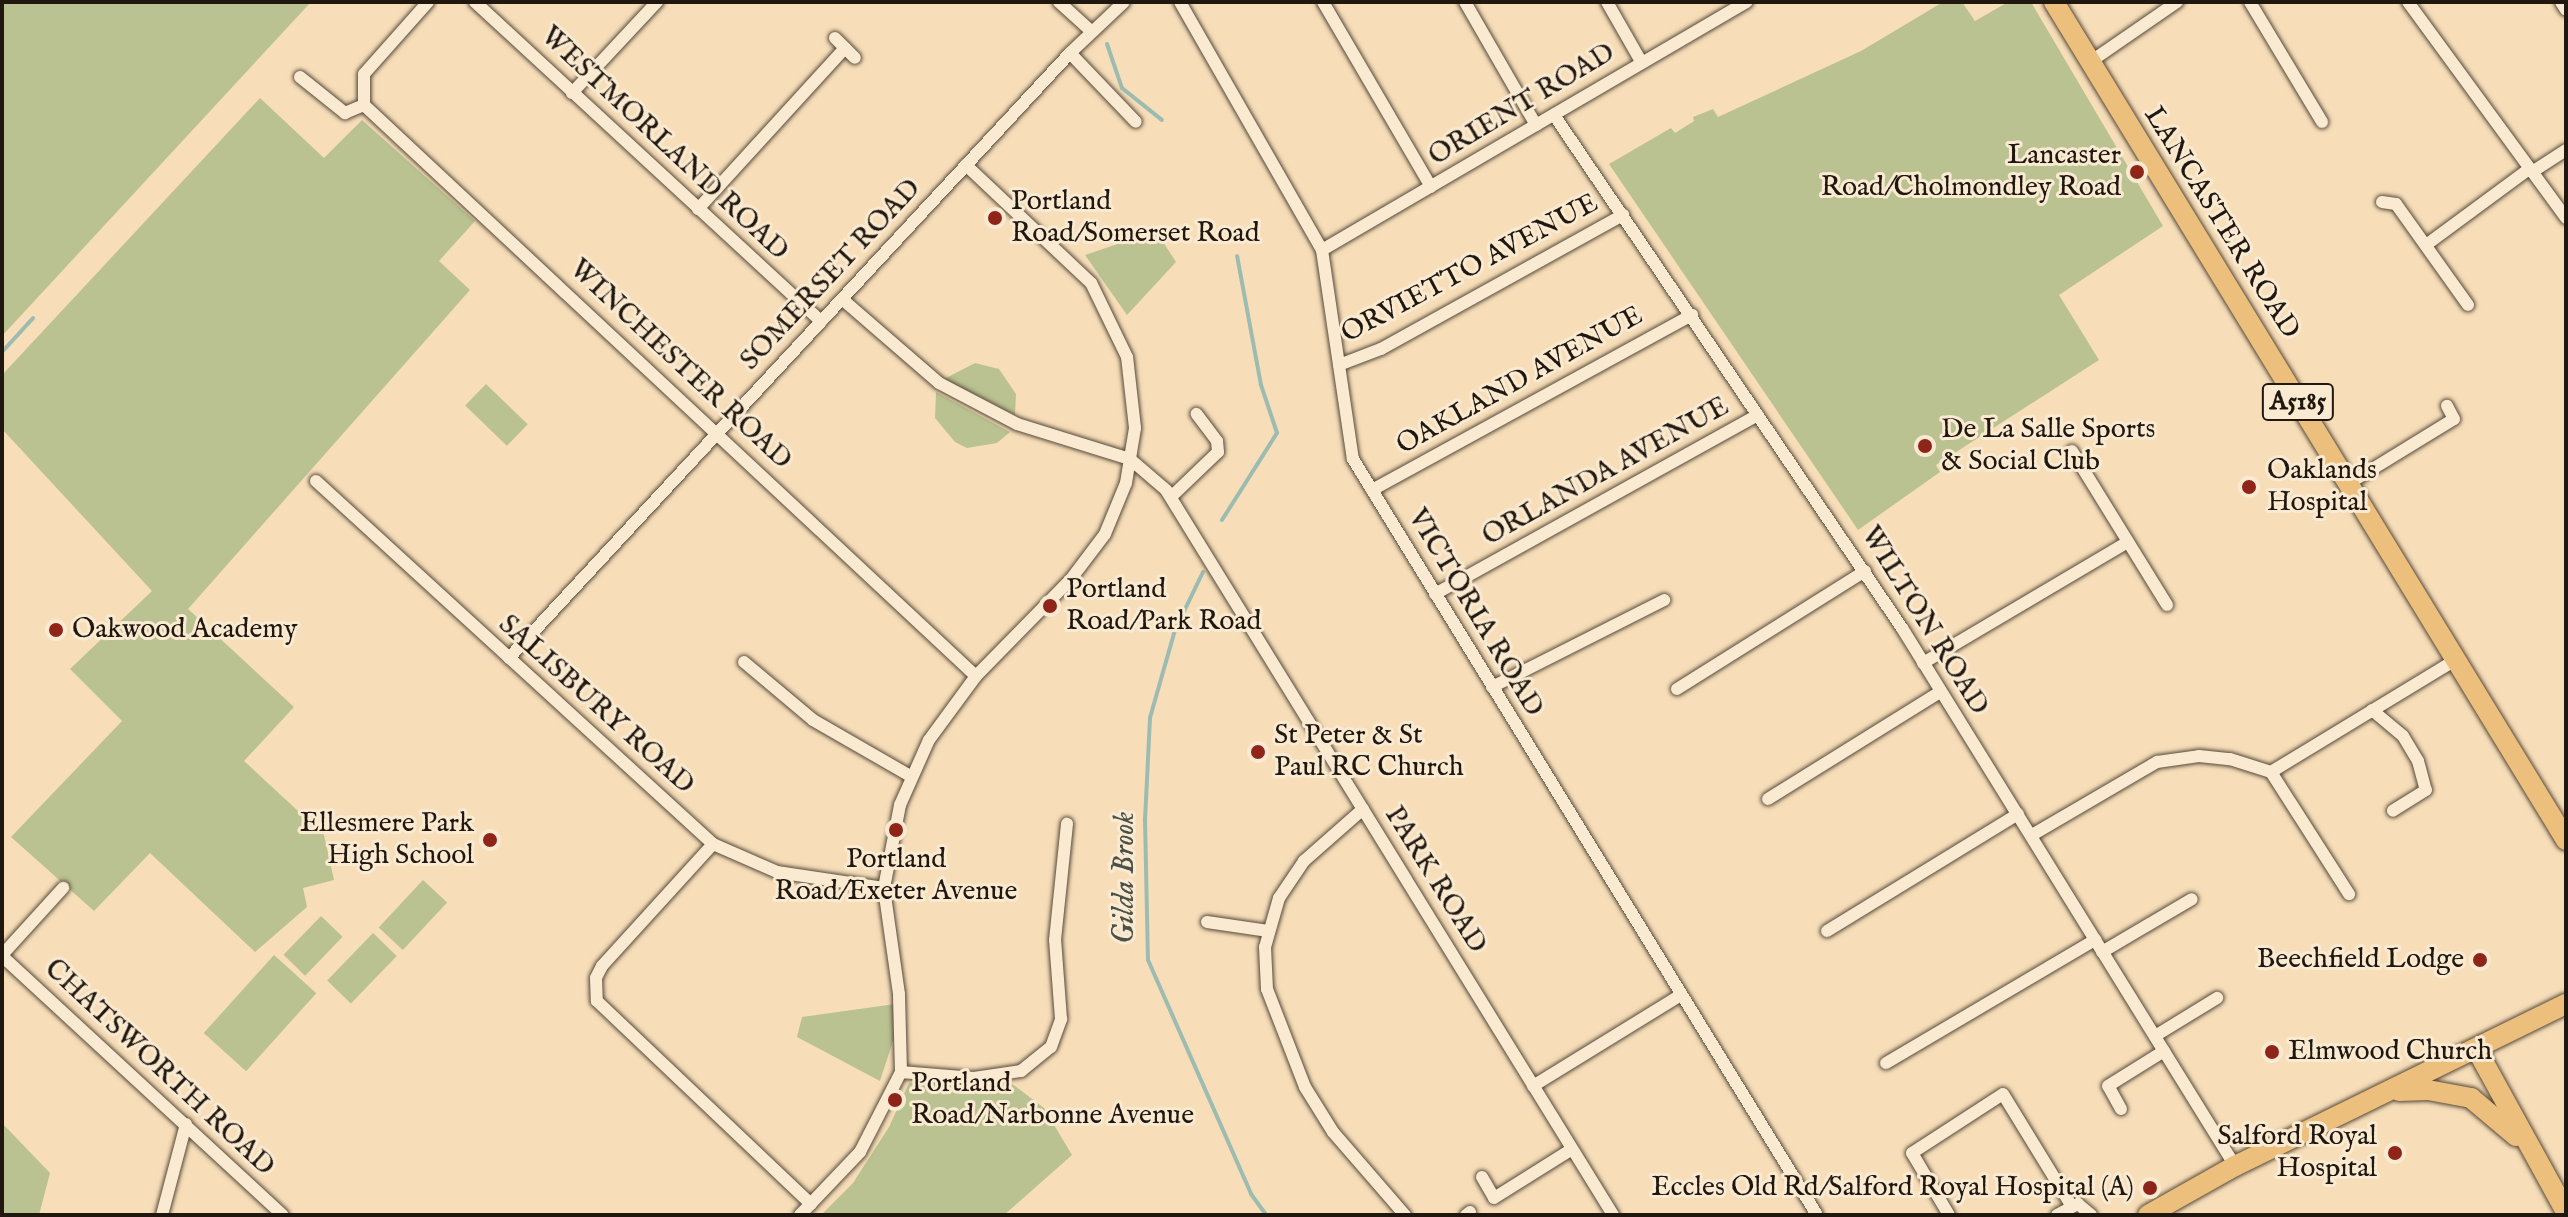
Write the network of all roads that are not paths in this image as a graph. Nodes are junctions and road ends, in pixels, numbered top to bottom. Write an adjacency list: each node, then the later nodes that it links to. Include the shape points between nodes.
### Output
1 (428, 2): 24 (street, via 372,64 360,86)
2 (475, 2): 23 (street, WESTMORLAND ROAD)
3 (657, 2): 23 (street)
4 (1059, 2): 17 (street)
5 (1124, 2): 17 (street, SOMERSET ROAD)
6 (1180, 2): 38 (street, VICTORIA ROAD)
7 (1323, 2): 32 (street)
8 (1465, 2): 28 (street)
9 (1607, 2): 21 (street)
10 (1747, 2): 21 (street, ORIENT ROAD)
11 (2054, 2): 20 (main road, LANCASTER ROAD / A5185)
12 (2177, 2): 20 (street)
13 (2250, 2): 27 (street)
14 (2408, 2): 31 (street)
15 (2561, 2): 16 (street)
16 (2566, 10)
17 (1091, 31): 19 (street, SOMERSET ROAD)
18 (835, 38): 34 (street, via 850,53)
19 (1070, 53): 26 (street); 30 (street, SOMERSET ROAD)
20 (2090, 62): 51 (main road, LANCASTER ROAD / A5185)
21 (1642, 63): 25 (street, ORIENT ROAD)
22 (300, 77): 24 (street, via 345,113)
23 (572, 93): 34 (street, WESTMORLAND ROAD)
24 (364, 105): 47 (street, WINCHESTER ROAD)
25 (1554, 115): 28 (street, ORIENT ROAD); 35 (street, WILTON ROAD)
26 (1136, 122)
27 (2322, 122)
28 (1536, 125): 32 (street, ORIENT ROAD)
29 (2566, 150): 31 (street)
30 (966, 165): 39 (street, SOMERSET ROAD); 49 (street, via 1091,283 1112,318 1133,386)
31 (2530, 170): 36 (street); 37 (street)
32 (1431, 187): 38 (street, ORIENT ROAD)
33 (2382, 202): 37 (street, via 2396,204)
34 (698, 209): 42 (street, WESTMORLAND ROAD)
35 (1623, 215): 41 (street, WILTON ROAD); 43 (street, ORVIETTO AVENUE, via 1381,349)
36 (2566, 218)
37 (2426, 245): 40 (street)
38 (1322, 250): 43 (street, VICTORIA ROAD)
39 (842, 299): 42 (street, SOMERSET ROAD); 49 (street, via 939,383 1017,424)
40 (2468, 305)
41 (1692, 315): 46 (street, WILTON ROAD); 52 (street, OAKLAND AVENUE)
42 (821, 321): 47 (street, SOMERSET ROAD)
43 (1339, 365): 52 (street, VICTORIA ROAD, via 1350,447)
44 (2447, 406): 51 (street, via 2454,419)
45 (1197, 414): 53 (street, via 1217,441 1218,452)
46 (1758, 415): 55 (street, WILTON ROAD); 56 (street, ORLANDA AVENUE)
47 (718, 432): 59 (street, SOMERSET ROAD); 63 (street, WINCHESTER ROAD)
48 (2072, 451): 54 (street)
49 (1130, 459): 53 (street, PARK ROAD, via 1151,472); 63 (street, via 1105,534 1071,579)
50 (316, 481): 59 (street, SALISBURY ROAD)
51 (2348, 484): 60 (main road, LANCASTER ROAD / A5185)
52 (1372, 490): 56 (street, VICTORIA ROAD)
53 (1171, 497): 71 (street, PARK ROAD)
54 (2128, 542): 58 (street); 62 (street)
55 (1865, 571): 62 (street, WILTON ROAD); 65 (street)
56 (1435, 594): 64 (street, VICTORIA ROAD)
57 (1655, 601): 64 (street)
58 (2167, 605)
59 (509, 658): 77 (street, SALISBURY ROAD)
60 (2455, 660): 67 (street); 76 (main road, LANCASTER ROAD / A5185)
61 (744, 662): 69 (street, via 813,720)
62 (1923, 663): 66 (street, WILTON ROAD)
63 (976, 676): 69 (street, via 929,740)
64 (1492, 687): 88 (street, VICTORIA ROAD)
65 (1677, 689)
66 (1940, 692): 70 (street); 73 (street, WILTON ROAD)
67 (2372, 710): 68 (street); 72 (street, via 2403,736 2418,761 2426,790)
68 (2271, 772): 75 (street, via 2218,757 2157,762); 80 (street)
69 (912, 777): 79 (street, via 900,805)
70 (1768, 799)
71 (1363, 809): 83 (street, via 1304,861 1279,898); 96 (street, PARK ROAD)
72 (2393, 811)
73 (2018, 814): 75 (street, WILTON ROAD); 84 (street)
74 (1067, 824): 95 (street, via 1055,940 1061,1019 1051,1047 1021,1071 974,1078)
75 (2032, 835): 85 (street, WILTON ROAD)
76 (2566, 840)
77 (713, 844): 79 (street, SALISBURY ROAD, via 777,872); 104 (street, via 602,966 596,978 597,1001)
78 (63, 888): 87 (street)
79 (884, 888): 95 (street, via 899,994)
80 (2349, 894)
81 (2192, 899): 86 (street)
82 (1207, 922): 83 (street)
83 (1268, 931): 110 (street, via 1267,989 1305,1087 1333,1132)
84 (1827, 931)
85 (2095, 940): 86 (street, WILTON ROAD); 94 (street)
86 (2102, 952): 91 (street, WILTON ROAD)
87 (2, 955): 99 (street, CHATSWORTH ROAD)
88 (1681, 995): 96 (street); 112 (street, VICTORIA ROAD)
89 (2217, 998): 91 (street)
90 (2566, 1004): 92 (main road)
91 (2155, 1036): 93 (street, WILTON ROAD)
92 (2477, 1050): 97 (main road); 101 (main road)
93 (2164, 1051): 98 (street, via 2108,1086); 102 (street, WILTON ROAD)
94 (1886, 1063)
95 (901, 1072): 104 (street, via 860,1152)
96 (1533, 1086): 100 (street, PARK ROAD)
97 (2390, 1092): 101 (main road, via 2428,1090 2471,1098); 102 (main road)
98 (2121, 1109)
99 (186, 1124): 107 (street); 108 (street, CHATSWORTH ROAD)
100 (1572, 1149): 103 (street, via 1494,1198); 111 (street, PARK ROAD)
101 (2533, 1153): 106 (main road)
102 (2235, 1166): 116 (main road)
103 (1482, 1177)
104 (811, 1204): 109 (street)
105 (2071, 1205): 113 (street, via 2003,1094 1912,1153); 114 (street); 115 (street, via 2083,1205)
106 (2566, 1212)
107 (162, 1215)
108 (283, 1215)
109 (800, 1215)
110 (1405, 1215)
111 (1613, 1215)
112 (1817, 1215)
113 (1949, 1215)
114 (2057, 1215)
115 (2091, 1215)
116 (2148, 1215)

